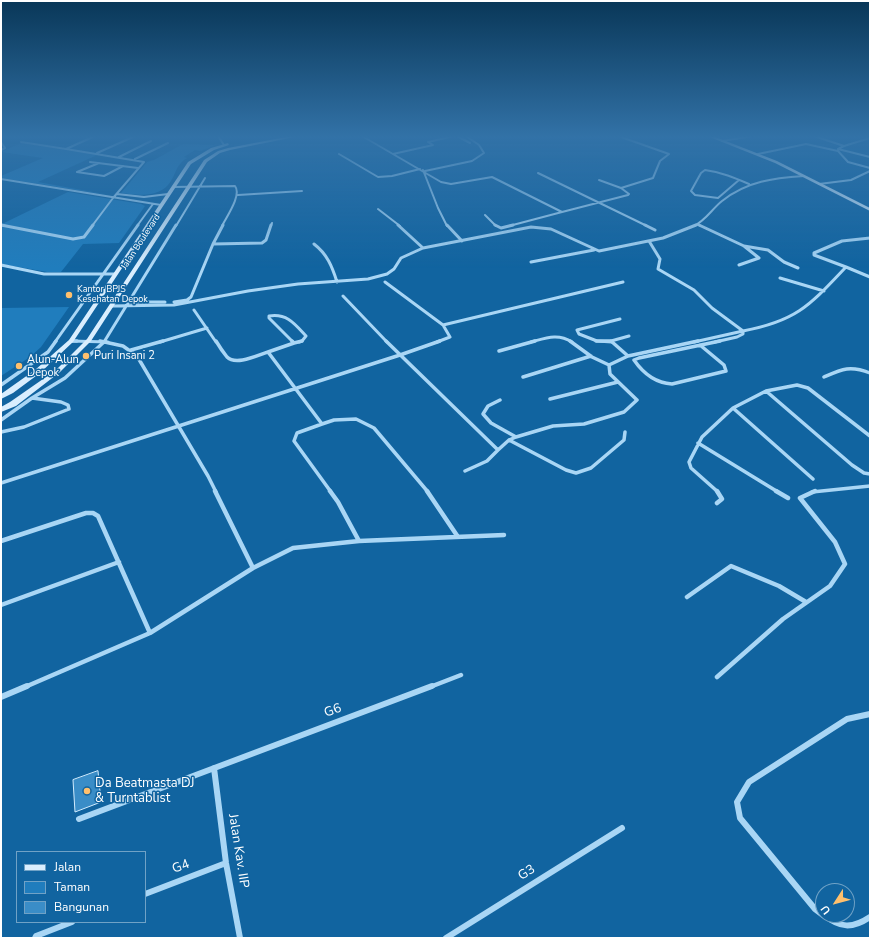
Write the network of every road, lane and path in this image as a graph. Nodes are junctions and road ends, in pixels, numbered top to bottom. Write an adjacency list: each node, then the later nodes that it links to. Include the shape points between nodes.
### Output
1 (6, 180): 28 (street)
2 (128, 180): 25 (street)
3 (178, 180): 20 (main road, Jalan Boulevard)
4 (192, 180): 21 (main road, Jalan Boulevard)
5 (204, 180): 22 (street)
6 (426, 180): 41 (street, via 446,224 454,236)
7 (438, 180): 8 (street, via 451,184)
8 (475, 180)
9 (498, 180): 34 (street)
10 (552, 180): 29 (street)
11 (599, 180): 23 (street)
12 (647, 180): 23 (street)
13 (697, 180): 14 (street, via 691,191 695,195 718,198)
14 (739, 180): 18 (street)
15 (761, 180): 18 (street)
16 (811, 180): 19 (main road)
17 (851, 180): 19 (street)
18 (749, 184): 37 (street, via 721,201 709,216)
19 (819, 184): 33 (main road)
20 (174, 187): 21 (street); 26 (main road, Jalan Boulevard)
21 (187, 187): 22 (street); 63 (main road, Jalan Boulevard)
22 (198, 187): 27 (street, via 235,186); 62 (street)
23 (621, 188): 29 (street, via 629,194)
24 (302, 191): 27 (street)
25 (117, 194): 26 (street, via 144,197); 28 (street)
26 (168, 194): 31 (main road, Jalan Boulevard)
27 (238, 195): 43 (street)
28 (113, 198): 30 (street); 38 (street, via 84,237 73,239)
29 (600, 203): 34 (street); 39 (street)
30 (153, 204): 31 (street); 53 (street)
31 (160, 205): 54 (main road, Jalan Boulevard)
32 (378, 209): 46 (street)
33 (870, 210)
34 (562, 212): 35 (street, via 501,228)
35 (486, 215)
36 (272, 223): 43 (street, via 266,240 262,243)
37 (698, 224): 42 (street); 45 (street)
38 (1, 225)
39 (655, 230)
40 (870, 238): 51 (street, via 842,241 814,253)
41 (462, 241): 46 (street); 47 (street, via 540,226 550,228)
42 (649, 242): 47 (street); 69 (street, via 660,258 658,269 694,290 712,308)
43 (213, 244): 62 (street, via 187,300)
44 (314, 244): 57 (street, via 332,262)
45 (744, 246): 50 (street, via 759,258); 52 (street, via 768,250 784,262)
46 (423, 248): 57 (street, via 401,258 387,274)
47 (594, 250): 48 (street)
48 (531, 262)
49 (1, 265): 53 (street, via 44,274)
50 (739, 265)
51 (846, 267): 55 (street); 60 (street)
52 (798, 268)
53 (104, 274): 54 (street); 88 (street, via 48,352)
54 (116, 274): 72 (main road, Jalan Boulevard)
55 (870, 277)
56 (780, 278): 60 (street)
57 (337, 282): 64 (street, via 248,291 174,305)
58 (385, 282): 67 (street)
59 (623, 282): 67 (street)
60 (824, 291): 69 (street, via 800,312 778,323)
61 (343, 296): 80 (street)
62 (129, 302): 64 (street)
63 (111, 306): 64 (street); 71 (main road, Jalan Boulevard)
64 (126, 306): 73 (street)
65 (194, 310): 68 (street)
66 (620, 319): 74 (street, via 577,330 579,334 597,341)
67 (443, 325): 80 (street, via 450,337)
68 (207, 328): 77 (street); 79 (street, via 230,360)
69 (743, 331): 76 (street, via 738,337); 82 (street)
70 (629, 336): 74 (street)
71 (89, 340): 72 (street); 73 (street); 96 (main road, Jalan Boulevard, via 58,371)
72 (71, 341): 91 (main road, Jalan Boulevard, via 53,360)
73 (105, 341): 77 (street, via 116,342); 92 (street, via 65,378)
74 (611, 341): 82 (street)
75 (294, 343): 75 (street, via 302,342 306,336 286,315 270,316 269,318); 79 (street)
76 (700, 345): 76 (street, via 639,358 634,360 654,380 667,384 726,371 724,365)
77 (131, 350): 99 (street, via 138,356)
78 (499, 351): 81 (street, via 560,335)
79 (268, 352): 89 (street)
80 (400, 355): 89 (street); 106 (street)
81 (590, 356): 83 (street); 85 (street)
82 (628, 356): 83 (street)
83 (609, 364): 87 (street, via 610,374)
84 (870, 373): 86 (street, via 852,367)
85 (523, 377)
86 (824, 377)
87 (618, 382): 93 (street); 103 (street, via 637,400 624,412 584,424 553,426)
88 (1, 385)
89 (294, 388): 98 (street); 99 (street)
90 (766, 391): 95 (street); 102 (street, via 797,385 808,388); 108 (street, via 852,465)
91 (1, 397)
92 (32, 398): 97 (street); 100 (street, via 61,402 68,405 69,409 24,427)
93 (550, 399)
94 (500, 400): 103 (street, via 488,406 483,414 491,423)
95 (733, 408): 105 (street); 109 (street)
96 (1, 410)
97 (1, 420)
98 (322, 424): 115 (street, via 334,420 356,419 374,428 431,496); 117 (street, via 297,433 294,442 338,502)
99 (177, 425): 110 (street); 119 (street, via 208,476)
100 (1, 432)
101 (625, 432): 104 (street, via 624,440 591,468 576,473)
102 (870, 436)
103 (516, 437): 104 (street)
104 (509, 440): 106 (street)
105 (698, 443): 112 (street); 113 (street, via 689,462 691,468 720,494 722,499)
106 (498, 450): 107 (street, via 487,461)
107 (466, 471)
108 (870, 474)
109 (813, 479)
110 (1, 483)
111 (870, 486): 121 (street, via 814,491 800,498 835,542 845,564 830,586)
112 (788, 498)
113 (717, 503)
114 (504, 535): 115 (street)
115 (458, 537): 117 (street)
116 (1, 541): 118 (street, via 90,512 98,516)
117 (359, 541): 119 (street, via 293,548)
118 (119, 562): 122 (street); 123 (street)
119 (253, 568): 123 (street)
120 (687, 597): 121 (street, via 731,566 779,586)
121 (806, 602): 125 (street)
122 (1, 605)
123 (150, 633): 126 (street)
124 (461, 675): 128 (street, G6)
125 (717, 677)
126 (1, 697)
127 (870, 714): 133 (street, via 847,720 749,782 737,802 740,818)
128 (214, 768): 129 (street, G6); 131 (street, Jalan Kav. IIP)
129 (79, 819)
130 (622, 828): 139 (street, G3)
131 (226, 863): 132 (street, G4); 138 (street, Jalan Kav. IIP)
132 (146, 894)
133 (815, 909)
134 (870, 917): 136 (street, via 851,925)
135 (70, 923): 137 (street)
136 (835, 923)
137 (36, 937)
138 (240, 938)
139 (446, 938)

